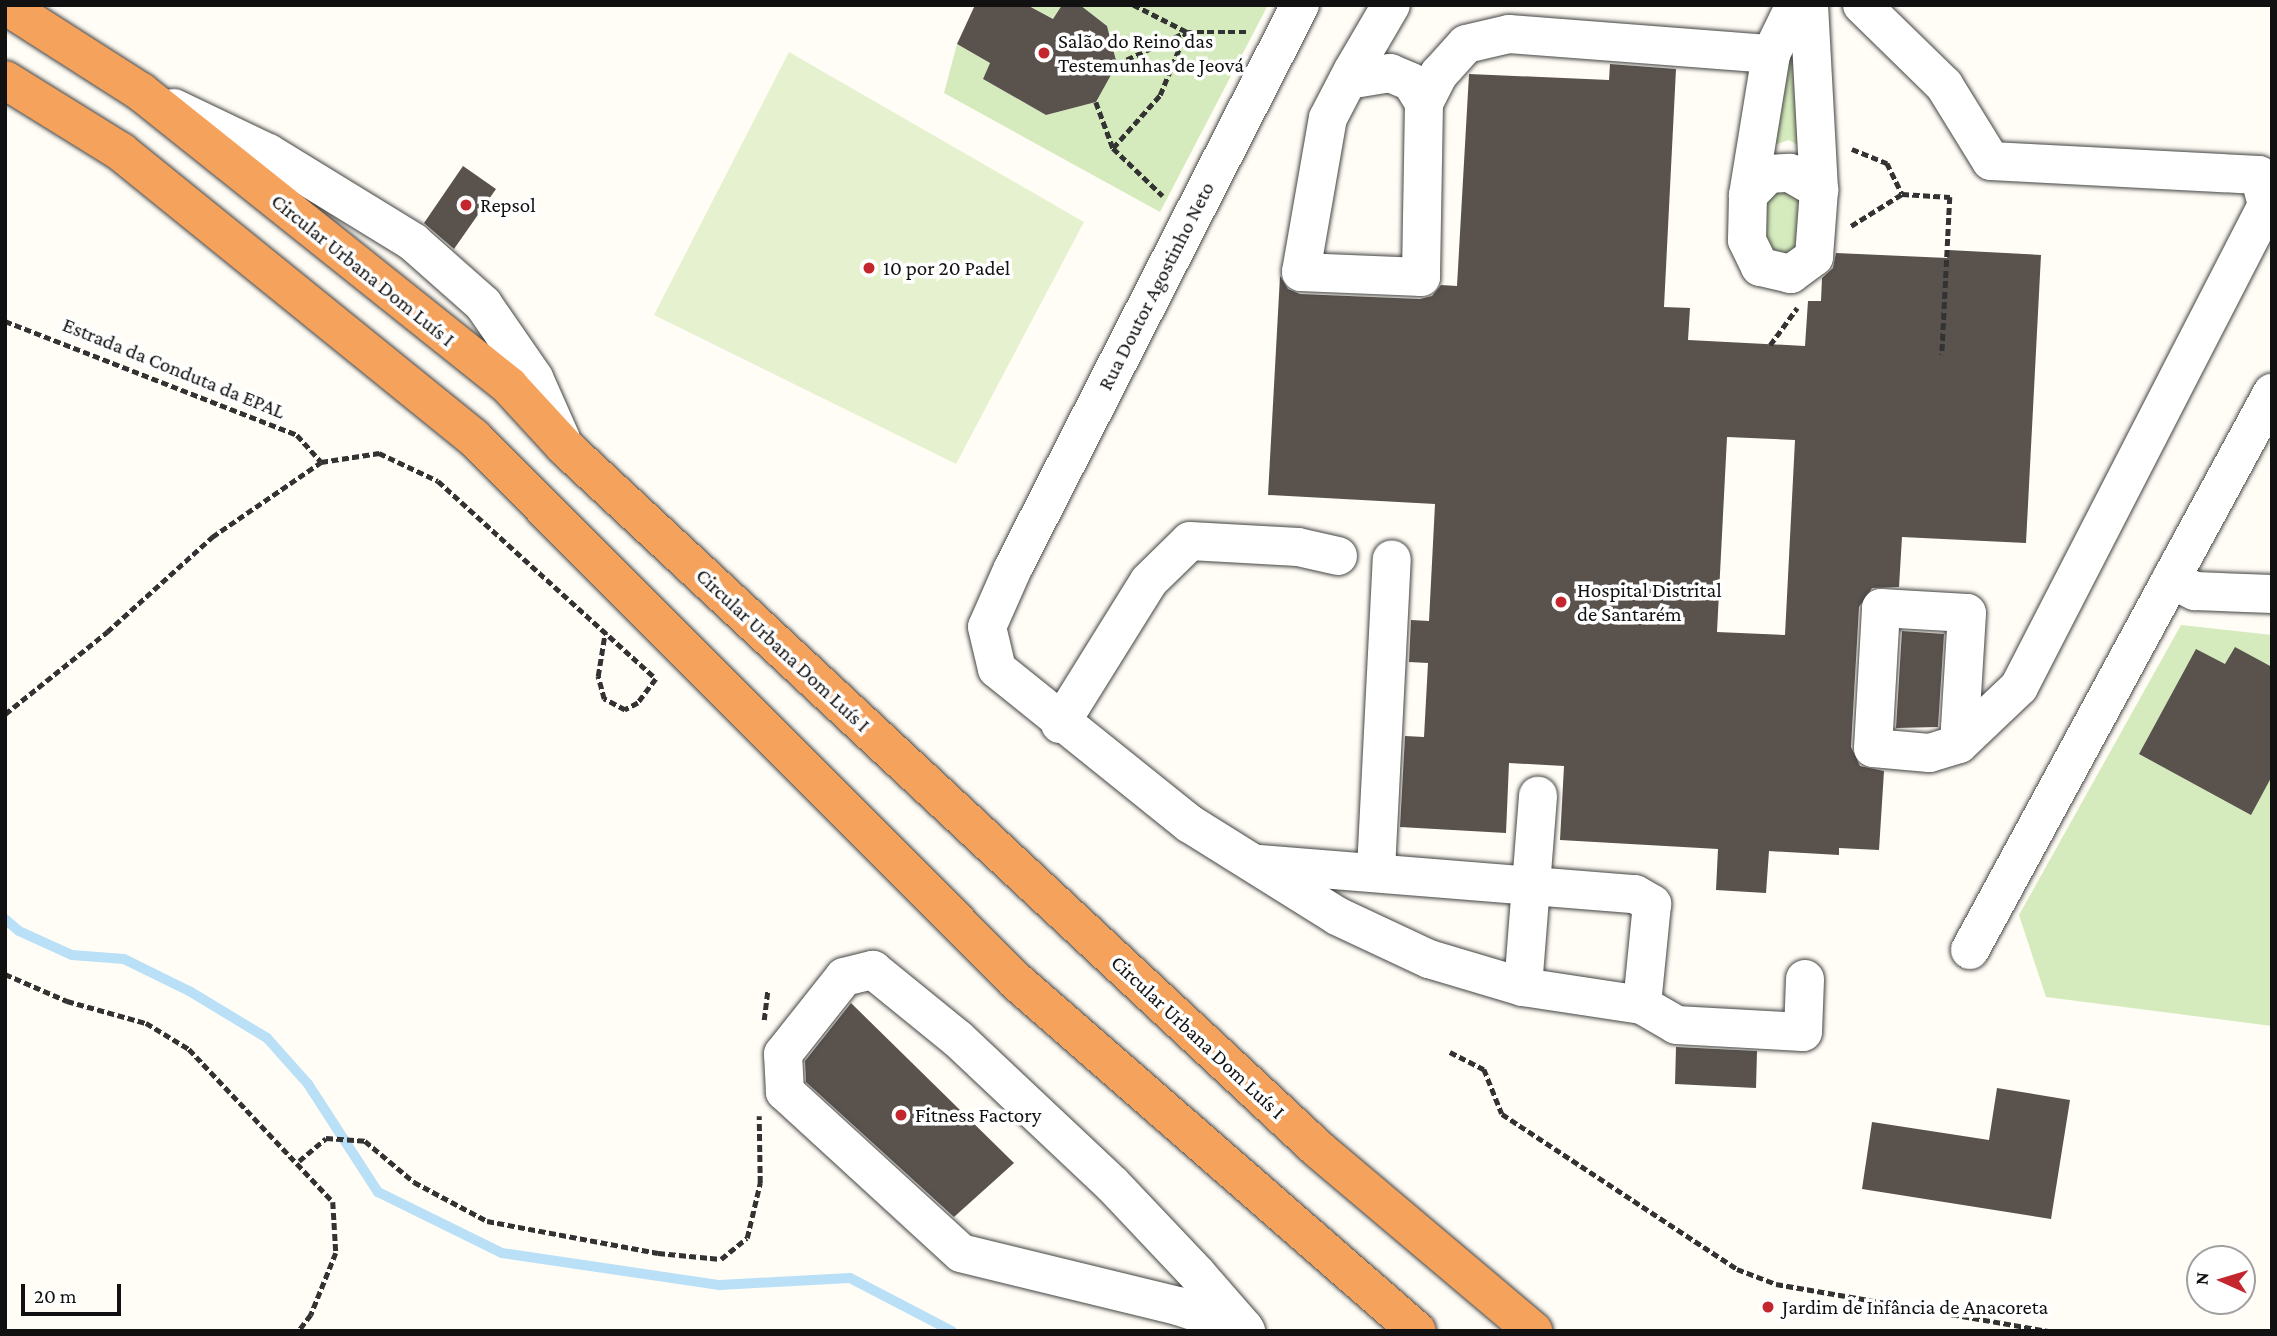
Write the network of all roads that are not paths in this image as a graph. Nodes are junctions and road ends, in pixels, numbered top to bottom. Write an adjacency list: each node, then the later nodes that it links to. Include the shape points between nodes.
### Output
1 (5, 5): 10 (highway, Circular Urbana Dom Luís I)
2 (1391, 5): 9 (street)
3 (1795, 5): 7 (street)
4 (1809, 5): 12 (street)
5 (1862, 5): 21 (street, via 1944,85 1991,161 2259,175 2267,205 2019,687)
6 (1293, 19): 20 (street, Rua Doutor Agostinho Neto, via 1013,568 988,627 997,669)
7 (1772, 54): 11 (street, via 1509,34 1466,44 1439,74); 13 (street)
8 (5, 80): 33 (highway, via 121,152 474,438 1016,981)
9 (1348, 80): 11 (street, via 1390,73 1411,82); 11 (street, via 1328,118 1301,272 1422,277)
10 (141, 92): 15 (highway, Circular Urbana Dom Luís I, via 509,386); 15 (street, via 268,153 413,242 483,304 534,378)
11 (1424, 103)
12 (1819, 190): 13 (street, via 1790,173 1768,174); 13 (street, via 1814,257 1791,274 1773,273 1753,258 1747,240)
13 (1748, 195)
14 (2271, 395): 18 (street)
15 (565, 447): 34 (highway, Circular Urbana Dom Luís I, via 1318,1149)
16 (1338, 556): 20 (street, via 1298,547 1190,541 1167,558 1149,581)
17 (1392, 559): 24 (street)
18 (2171, 579): 19 (street, via 2195,592); 26 (street)
19 (2272, 594)
20 (1060, 723): 23 (street, Rua Doutor Agostinho Neto, via 1190,824)
21 (1959, 744)
22 (1538, 796): 25 (street)
23 (1257, 864): 24 (street); 28 (street, Rua Doutor Agostinho Neto, via 1337,916 1429,959)
24 (1376, 870): 25 (street)
25 (1533, 883): 28 (street); 29 (street, via 1635,894 1652,904)
26 (1970, 950)
27 (1805, 979): 29 (street, via 1803,1032 1676,1025)
28 (1523, 987): 29 (street, Rua Doutor Agostinho Neto)
29 (1642, 1005)
30 (1153, 1228): 31 (street, via 1161,1262 1147,1276); 31 (street, via 958,1039 873,970 844,977 783,1054 785,1092 961,1253); 32 (street)
31 (1115, 1290): 32 (street)
32 (1245, 1329)
33 (1417, 1331)
34 (1533, 1331)

